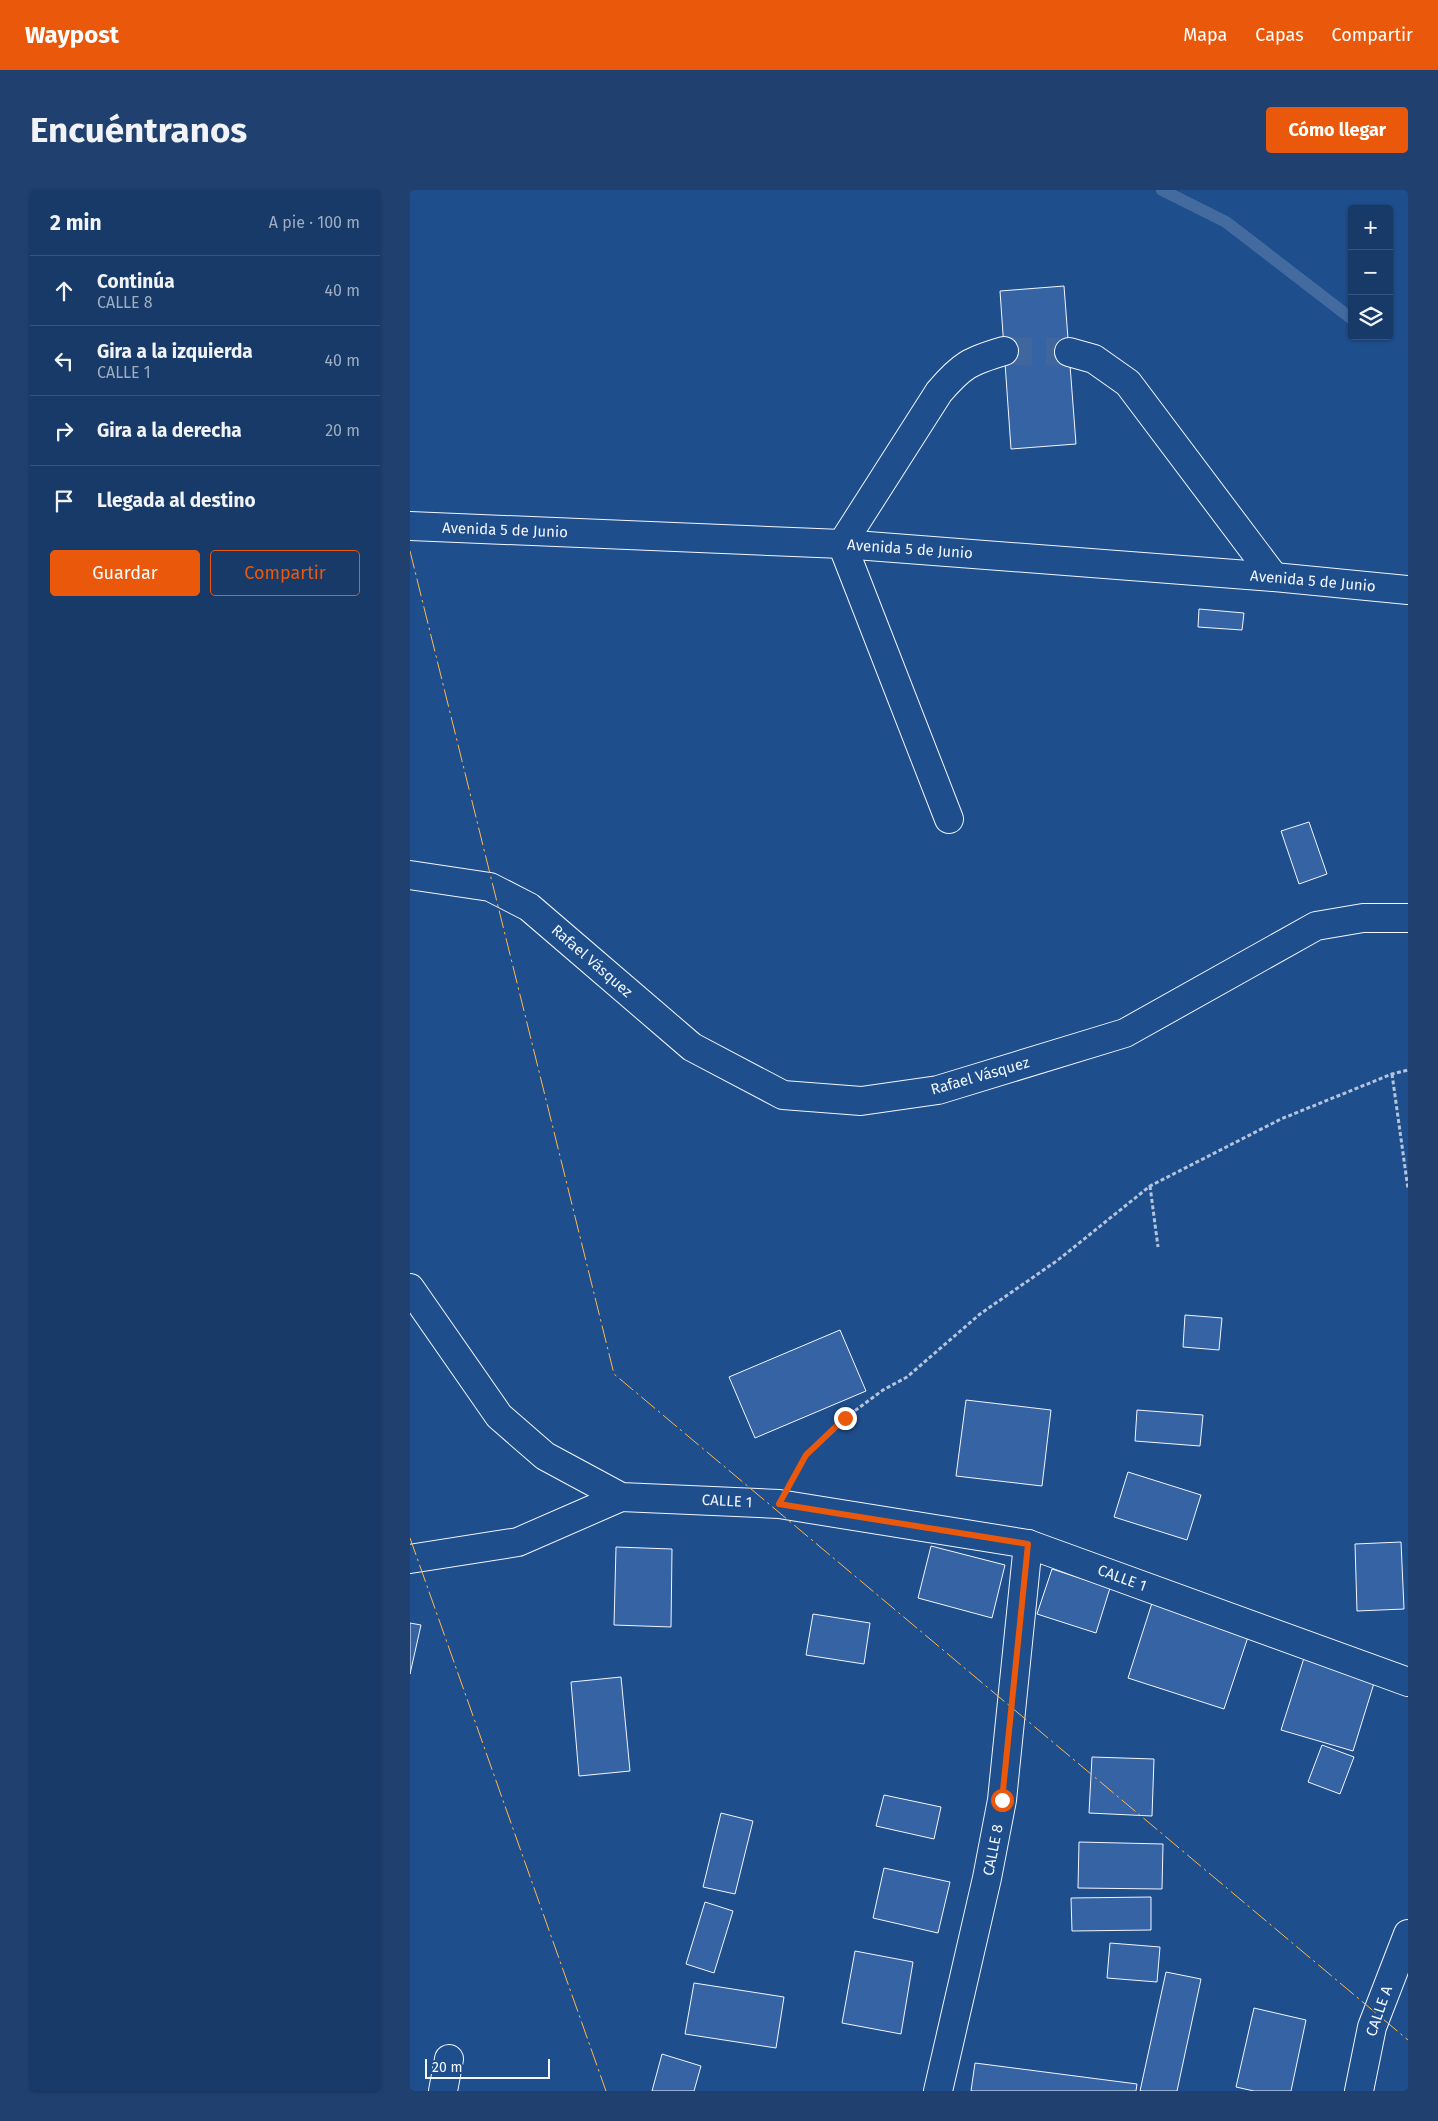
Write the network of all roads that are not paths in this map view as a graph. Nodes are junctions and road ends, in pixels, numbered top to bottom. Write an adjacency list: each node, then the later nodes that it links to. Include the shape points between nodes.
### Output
1 (1004, 351): 4 (street, via 974,360 939,392)
2 (1069, 352): 5 (street, via 1094,358 1128,383)
3 (410, 526): 4 (street, Avenida 5 de Junio)
4 (842, 544): 5 (street, Avenida 5 de Junio); 7 (street)
5 (1274, 577): 6 (street, Avenida 5 de Junio)
6 (1408, 590)
7 (949, 820)
8 (410, 875): 9 (street, Rafael Vásquez, via 490,886 529,906 692,1047 783,1095 861,1101 938,1090 1125,1033 1316,926 1363,918)
9 (1408, 918)
10 (410, 1288): 11 (street, CALLE 1, via 499,1416 545,1456)
11 (621, 1497): 12 (street, CALLE 1, via 779,1504); 13 (street, via 518,1542)
12 (1028, 1544): 14 (street, CALLE 1); 18 (street, CALLE 8, via 1002,1800)
13 (410, 1559)
14 (1408, 1682)
15 (1408, 1934): 19 (street, CALLE A, via 1372,2027)
16 (449, 2059): 17 (street)
17 (443, 2091)
18 (938, 2091)
19 (1359, 2091)

